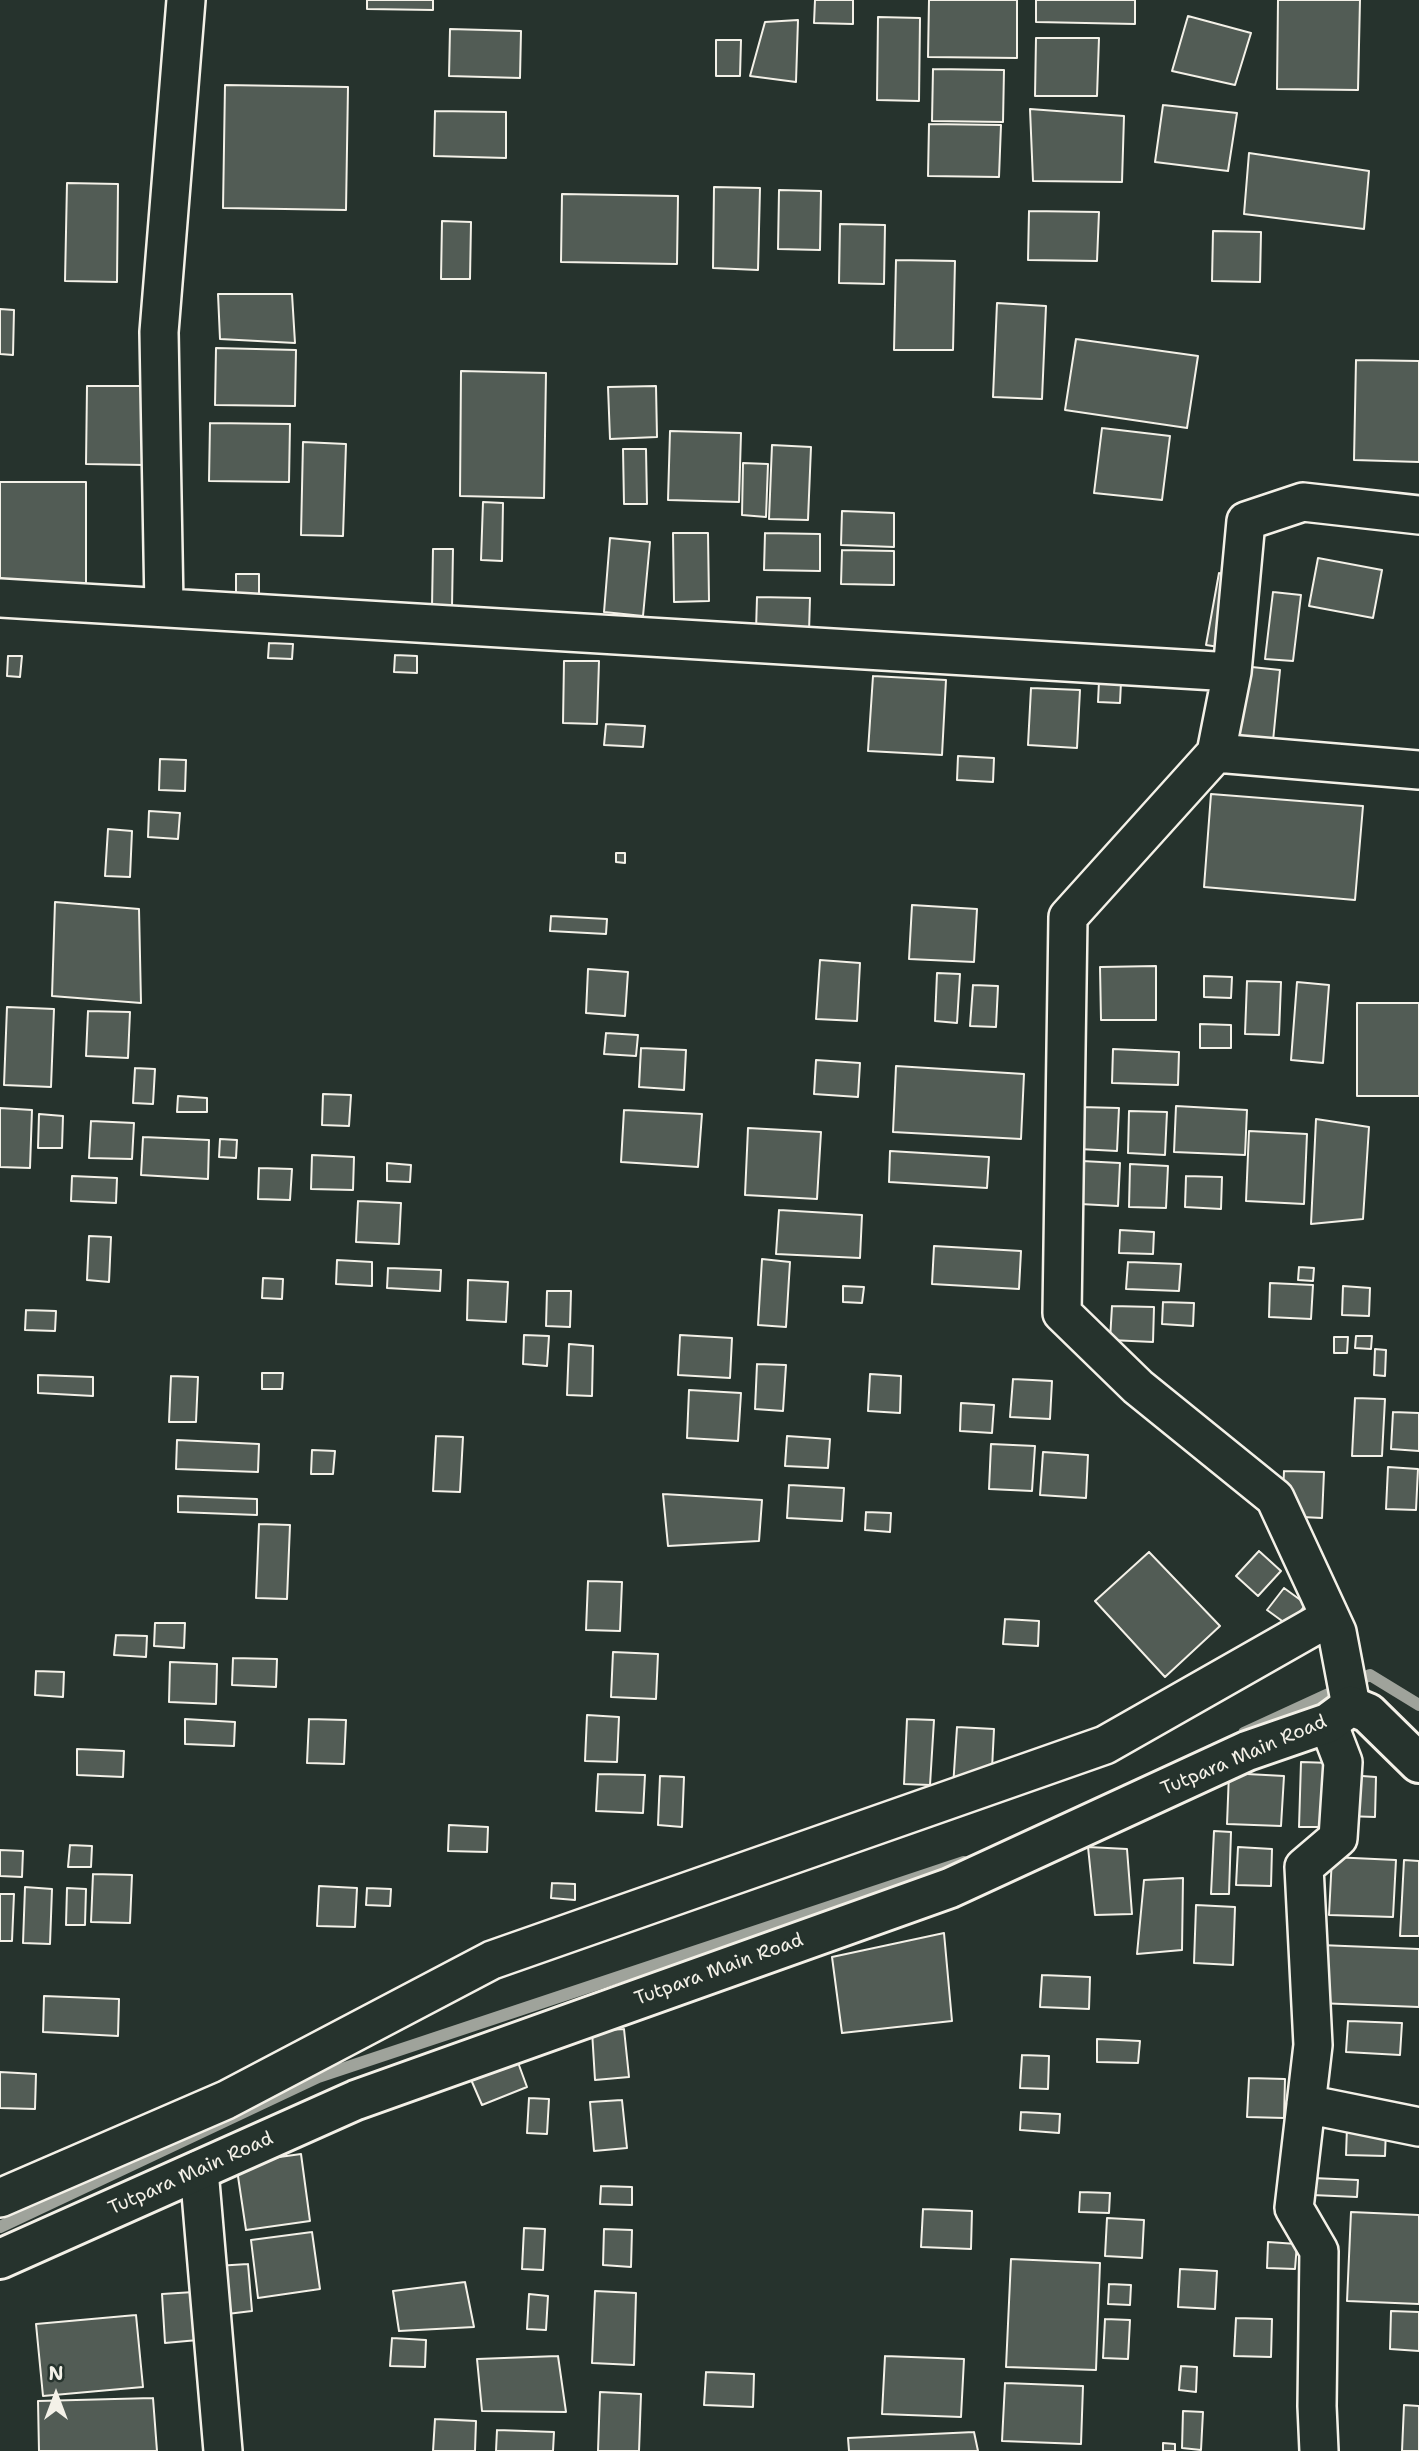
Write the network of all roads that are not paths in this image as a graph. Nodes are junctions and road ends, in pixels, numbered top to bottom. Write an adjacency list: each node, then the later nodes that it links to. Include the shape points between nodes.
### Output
1 (186, 0): 4 (street, via 159,332)
2 (1419, 515): 5 (street, via 1303,502 1246,521)
3 (0, 598): 4 (street)
4 (164, 607): 5 (street)
5 (1232, 672): 6 (street)
6 (1216, 753): 7 (street); 8 (street, via 1068,917 1062,1313 1138,1387 1275,1499)
7 (1419, 770)
8 (1334, 1625): 9 (street); 14 (street, via 1104,1745 492,1960 226,2100)
9 (1340, 1715): 10 (street, via 1368,1713); 11 (street, via 1343,1762 1338,1838 1304,1867 1313,2045); 13 (street, Tutpara Main Road, via 1247,1751 950,1888 356,2100)
10 (1419, 1763)
11 (1306, 2104): 12 (street); 17 (street, via 1294,2208 1319,2251)
12 (1419, 2127)
13 (199, 2170): 15 (street, Tutpara Main Road); 16 (street)
14 (0, 2198)
15 (0, 2259)
16 (223, 2451)
17 (1319, 2451)

